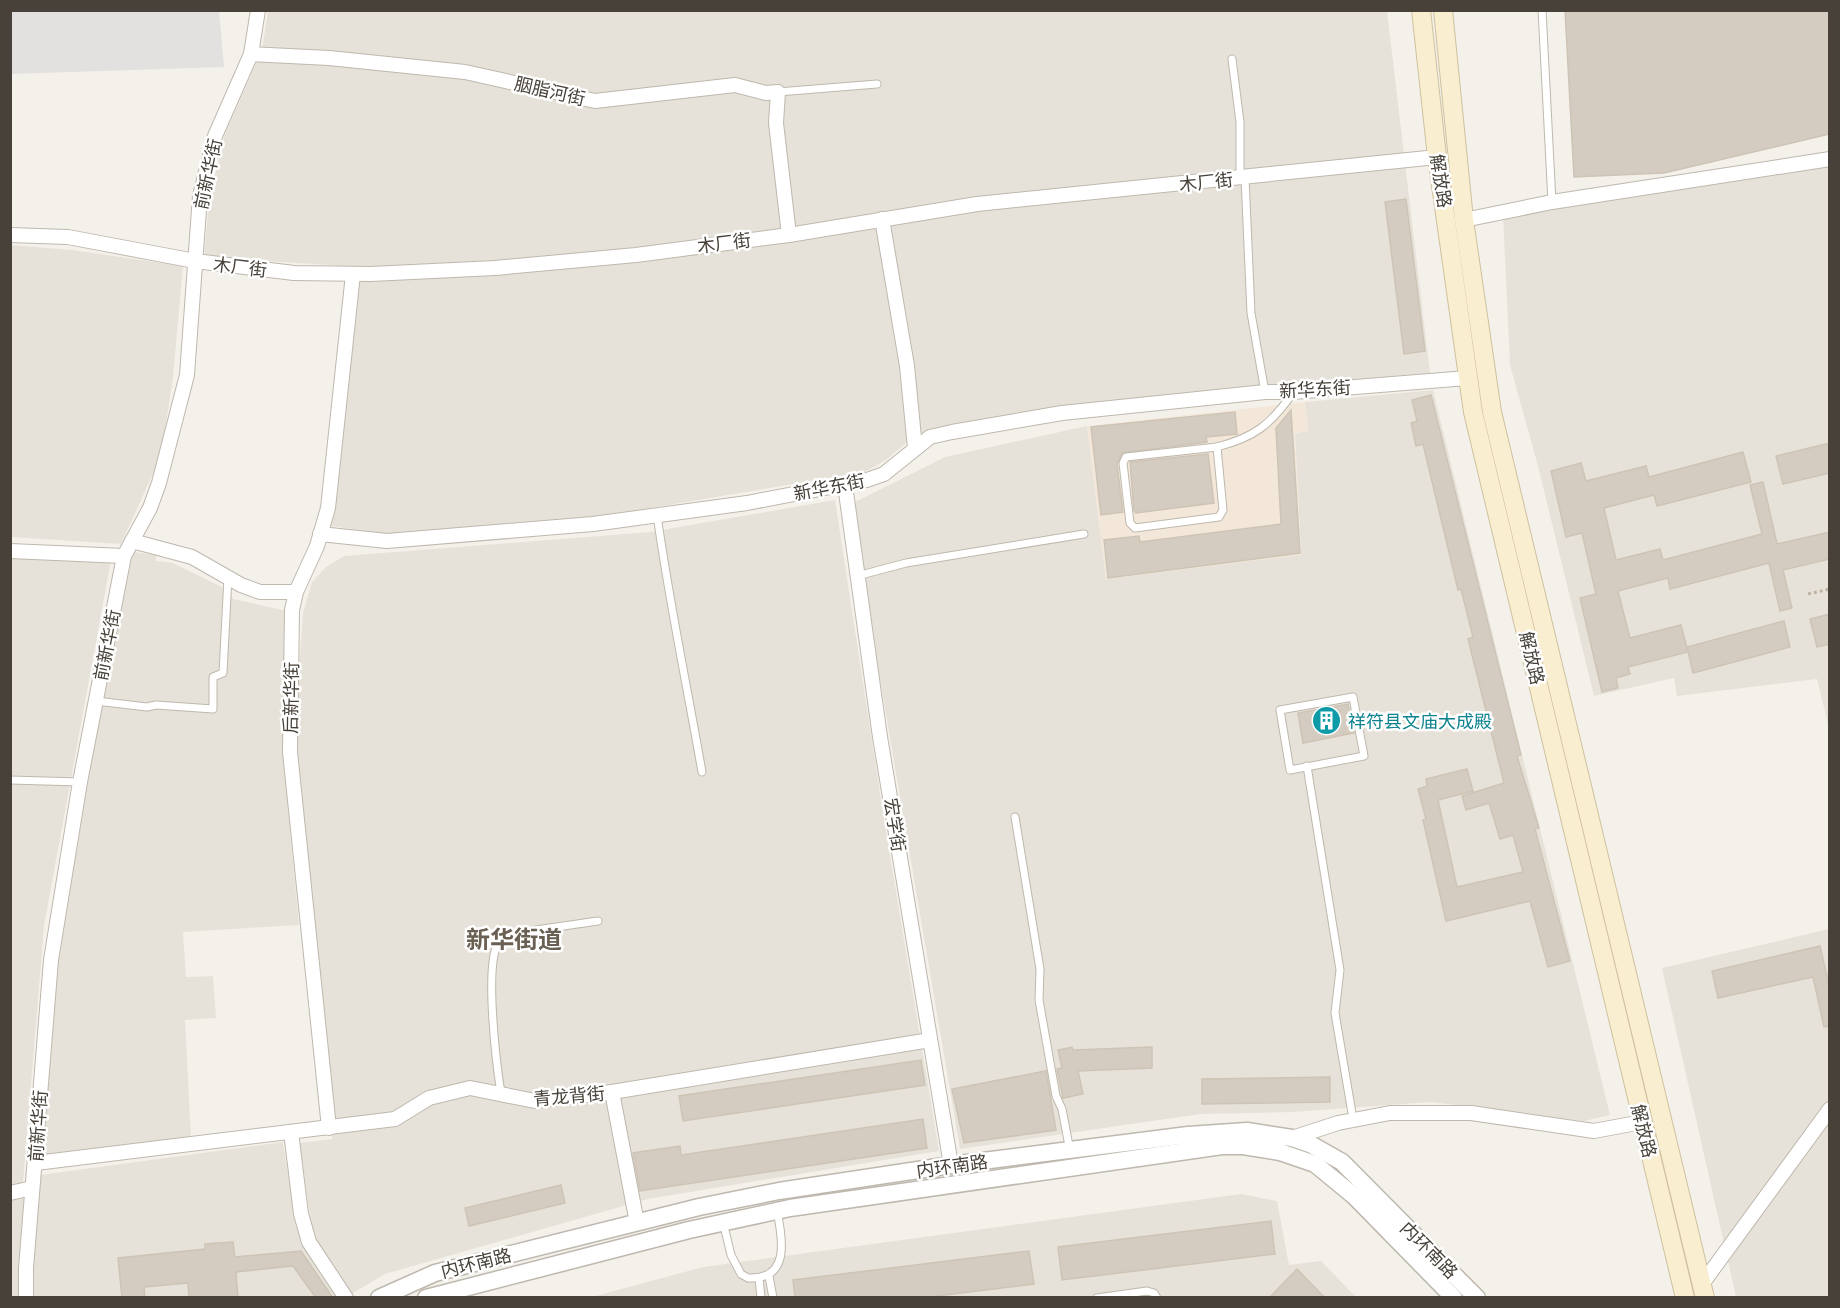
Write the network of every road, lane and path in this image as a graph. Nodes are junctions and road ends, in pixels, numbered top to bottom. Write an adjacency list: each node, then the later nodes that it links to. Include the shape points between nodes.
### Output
1 (258, 10): 5 (street, 前新华街)
2 (1421, 10): 9 (main road, 解放路)
3 (1443, 10): 14 (main road, 解放路)
4 (1542, 10): 12 (lane)
5 (251, 54): 8 (street, 胭脂河街, via 465,72 595,101 735,86); 17 (street, 前新华街, via 215,136 200,196)
6 (1232, 58): 11 (lane)
7 (877, 84): 8 (lane)
8 (778, 92): 16 (street, via 776,123)
9 (1437, 158): 11 (street, 木厂街); 19 (main road, 解放路)
10 (1830, 159): 12 (street)
11 (1242, 178): 13 (street, 木厂街, via 977,204); 20 (lane, via 1251,313)
12 (1552, 202): 14 (street)
13 (882, 219): 16 (street, 木厂街); 23 (street, via 907,366)
14 (1464, 220): 62 (main road, 解放路, via 1492,412)
15 (10, 235): 17 (street, 木厂街, via 68,237)
16 (789, 235): 18 (street, 木厂街, via 495,268)
17 (195, 261): 18 (street, 木厂街, via 294,273); 28 (street, 前新华街, via 187,375 159,483)
18 (353, 273): 26 (street, 后新华街, via 328,508)
19 (1467, 378): 21 (street, 新华东街); 48 (main road, 解放路)
20 (1265, 392): 21 (street, 新华东街); 23 (street, 新华东街, via 1062,412 930,437)
21 (1293, 392): 22 (lane, via 1268,424 1239,441)
22 (1217, 447): 22 (lane, via 1223,510 1219,517 1135,528 1130,523 1123,463 1126,458)
23 (915, 448): 24 (street, 新华东街, via 884,474)
24 (844, 485): 25 (street, 新华东街); 31 (street, 宏学街)
25 (657, 515): 26 (street, 新华东街, via 387,541); 38 (lane, via 669,603)
26 (320, 534): 34 (street, 后新华街)
27 (1084, 534): 31 (lane, via 906,563)
28 (132, 542): 30 (street, 前新华街); 32 (street, via 178,551)
29 (10, 551): 30 (street)
30 (124, 556): 36 (street, 前新华街)
31 (857, 576): 43 (street, 宏学街)
32 (228, 577): 34 (street, via 260,592); 36 (lane, via 223,673 213,677 213,709 156,705 147,708)
33 (1830, 589): 35 (path)
34 (296, 592): 49 (street, 后新华街, via 292,610 290,752)
35 (1808, 594)
36 (96, 701): 40 (street, 前新华街)
37 (1307, 766): 37 (lane, via 1290,770 1280,710 1353,697 1364,756); 47 (lane, via 1340,969 1335,1013)
38 (702, 772)
39 (10, 780): 40 (lane)
40 (80, 782): 53 (street, 前新华街, via 51,960)
41 (1015, 817): 52 (lane, via 1040,969 1039,1000)
42 (598, 921): 45 (lane, via 508,934 500,940 493,972 494,1052)
43 (930, 1040): 44 (street, 青龙背街); 54 (street, 宏学街)
44 (612, 1092): 45 (street, 青龙背街, via 535,1101); 59 (street)
45 (501, 1093): 49 (street, 青龙背街, via 470,1088 429,1098 395,1119)
46 (1830, 1109): 62 (street)
47 (1353, 1119): 48 (street, via 1390,1113 1472,1113 1594,1131); 51 (street)
48 (1641, 1122): 73 (main road, 解放路)
49 (329, 1128): 50 (street, 青龙背街)
50 (291, 1132): 53 (street, 青龙背街); 64 (street, via 301,1214 309,1242)
51 (1292, 1138): 52 (street, 内环南路, via 1231,1131); 72 (street, 内环南路, via 1342,1162)
52 (1070, 1151): 54 (street, 内环南路)
53 (36, 1163): 55 (street, 前新华街)
54 (951, 1165): 59 (street, 内环南路, via 779,1191)
55 (32, 1188): 56 (street); 63 (street, 前新华街)
56 (10, 1193)
57 (777, 1211): 58 (street, 内环南路); 60 (lane, via 782,1251); 71 (street, 内环南路, via 1199,1148 1244,1146 1300,1158 1326,1172)
58 (723, 1222): 61 (lane, via 736,1266 748,1278); 66 (street, 内环南路)
59 (637, 1223): 65 (street, 内环南路, via 435,1273)
60 (769, 1276): 61 (lane); 68 (lane)
61 (759, 1278): 67 (lane)
62 (1703, 1291)
63 (26, 1298)
64 (346, 1298)
65 (379, 1298)
66 (426, 1298)
67 (760, 1298)
68 (773, 1298)
69 (1097, 1298): 70 (lane, via 1147,1292)
70 (1157, 1298)
71 (1454, 1298)
72 (1477, 1298)
73 (1685, 1298)

